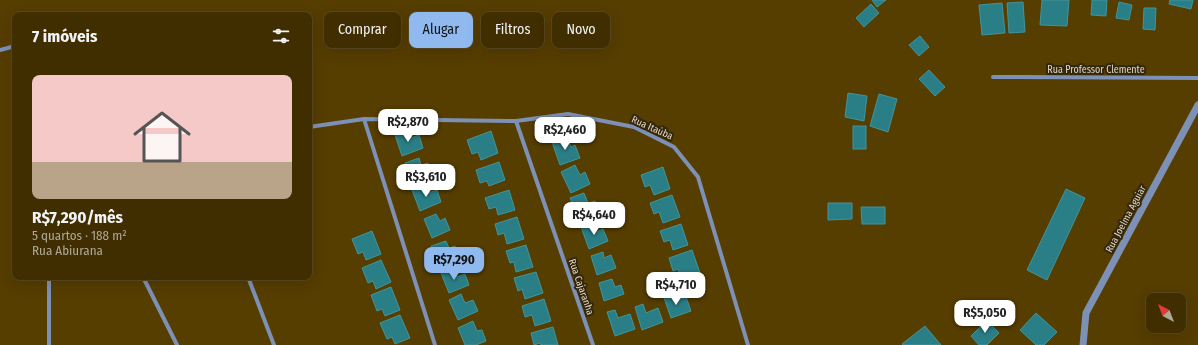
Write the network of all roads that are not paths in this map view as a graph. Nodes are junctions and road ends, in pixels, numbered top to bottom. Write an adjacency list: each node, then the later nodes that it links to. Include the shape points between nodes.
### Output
1 (12, 47): 2 (street)
2 (0, 50)
3 (993, 77): 4 (street, Rua Professor Clemente)
4 (1198, 78)
5 (1198, 105): 18 (street, Rua Joelma Aguiar, via 1086,313)
6 (364, 119): 7 (street, Rua Itaúba); 8 (street, Rua Itaúba); 15 (street)
7 (516, 121): 16 (street, Rua Cajaranha); 17 (street, Rua Itaúba, via 568,114 634,127 674,147 698,178)
8 (312, 127)
9 (49, 280): 12 (street)
10 (144, 280): 13 (street)
11 (249, 280): 14 (street)
12 (49, 345)
13 (177, 345)
14 (274, 345)
15 (435, 345)
16 (593, 345)
17 (748, 345)
18 (1083, 345)

